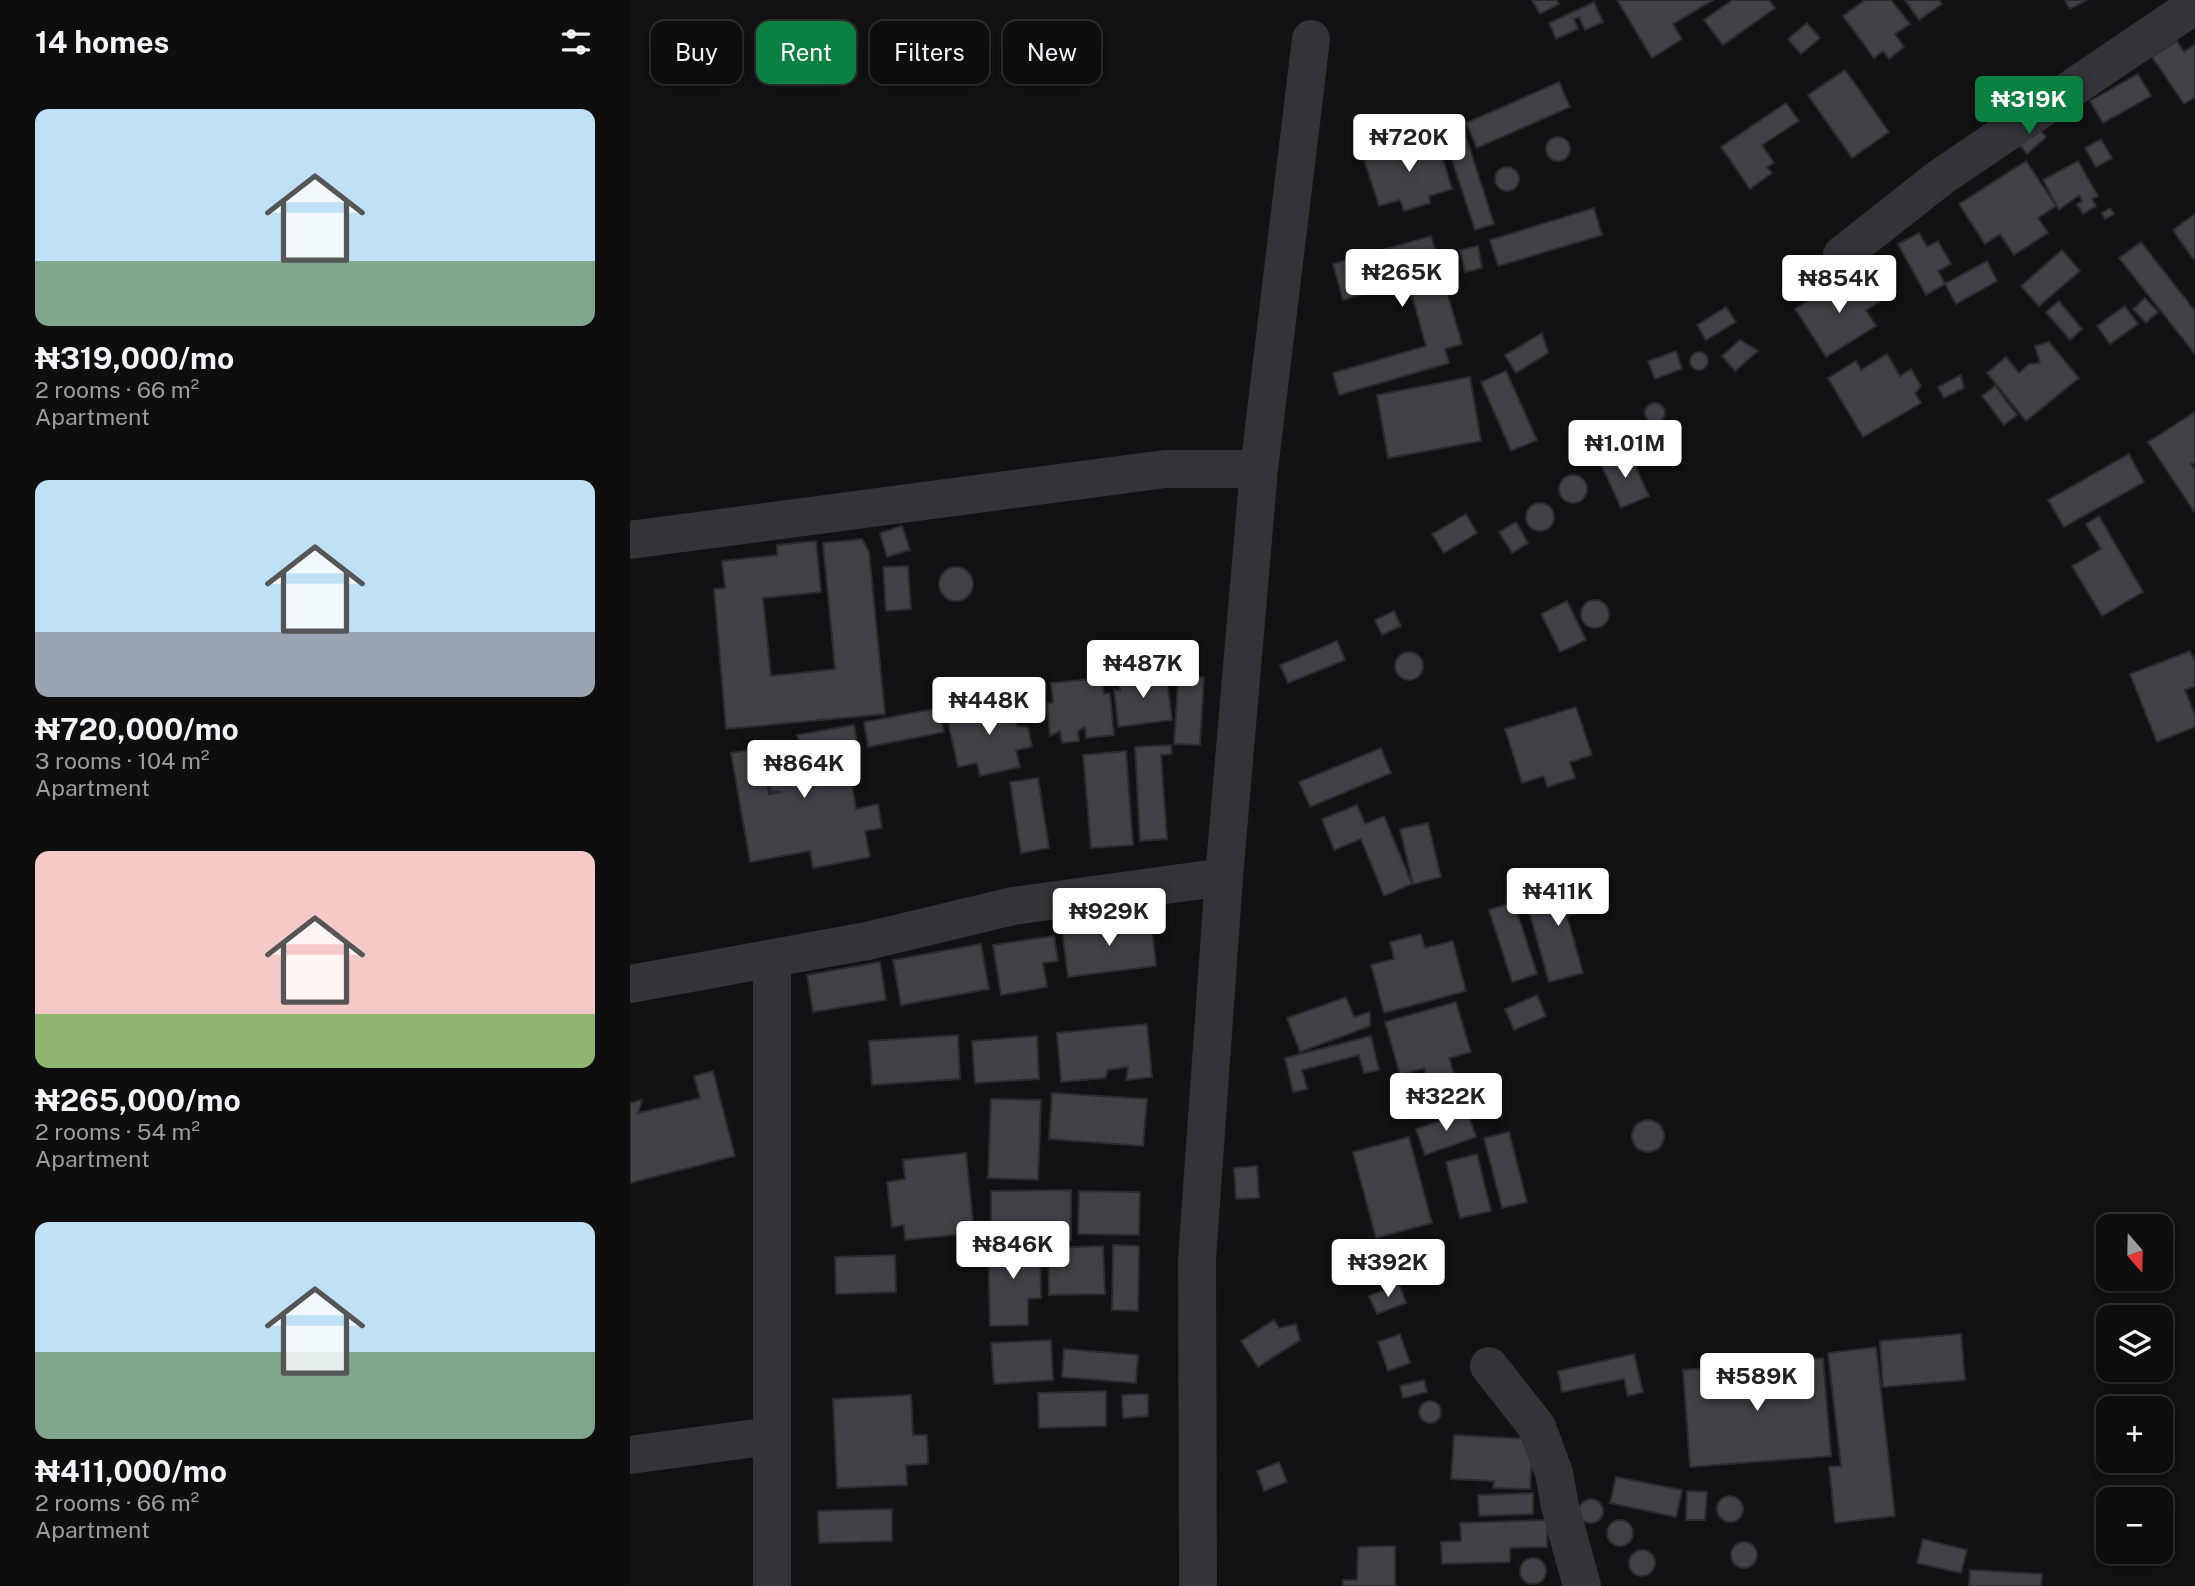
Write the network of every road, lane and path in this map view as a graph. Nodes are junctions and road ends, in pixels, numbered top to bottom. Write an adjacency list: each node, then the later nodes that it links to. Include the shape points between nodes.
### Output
1 (2195, 5): 3 (street, via 1941,177)
2 (1311, 38): 4 (street)
3 (1842, 255)
4 (1259, 469): 5 (street, via 1165,469); 6 (street)
5 (630, 540)
6 (1224, 877): 7 (street, via 1013,906 867,942); 13 (street, via 1198,1259)
7 (772, 959): 8 (street); 10 (street)
8 (630, 984)
9 (1489, 1366): 14 (street, via 1537,1427 1554,1473)
10 (771, 1436): 11 (street); 12 (street)
11 (630, 1455)
12 (772, 1586)
13 (1198, 1586)
14 (1582, 1586)

